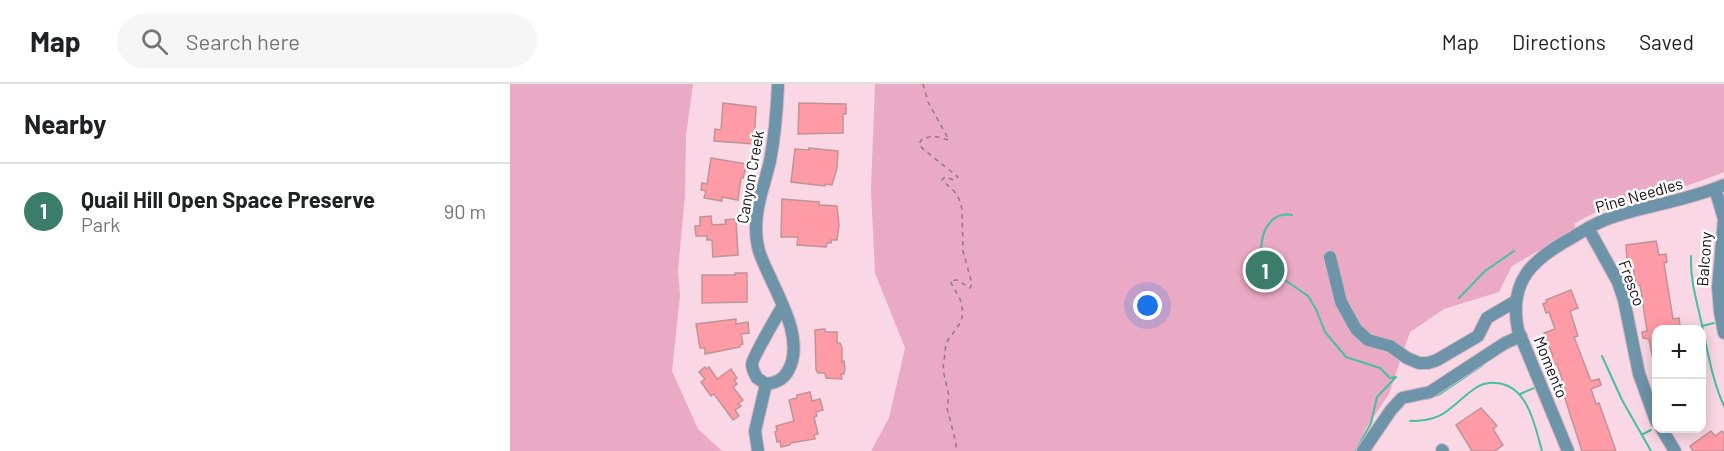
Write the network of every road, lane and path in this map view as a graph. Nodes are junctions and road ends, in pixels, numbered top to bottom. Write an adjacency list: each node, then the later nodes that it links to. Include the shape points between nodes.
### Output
1 (778, 84): 7 (street, Canyon Creek, via 774,141 756,229 758,248)
2 (923, 84): 14 (path, via 928,102 949,140 930,136 919,144 958,177 942,180 954,191 962,209 963,251 972,284 970,288 957,280 950,281 963,312 961,322 946,343 943,370)
3 (1720, 187): 4 (street, Pine Needles, via 1612,217); 8 (street, Balcony, via 1724,219 1718,287)
4 (1588, 228): 6 (street, Pine Needles, via 1538,259 1524,276); 11 (street, Fresco, via 1618,282 1639,374)
5 (1330, 257): 6 (street, via 1341,302 1356,329 1368,340 1390,346 1419,363 1437,360 1478,336 1487,318)
6 (1517, 296): 9 (street, Momento, via 1516,318)
7 (782, 307): 10 (street, via 752,364 757,378); 10 (street, Canyon Creek, via 795,350 783,378)
8 (1724, 333)
9 (1521, 336): 15 (street, via 1430,392 1399,400); 16 (street, Momento)
10 (766, 384): 13 (street, via 755,431)
11 (1652, 410)
12 (1664, 433): 17 (street)
13 (758, 451)
14 (956, 451)
15 (1363, 451)
16 (1568, 451)
17 (1675, 451)

